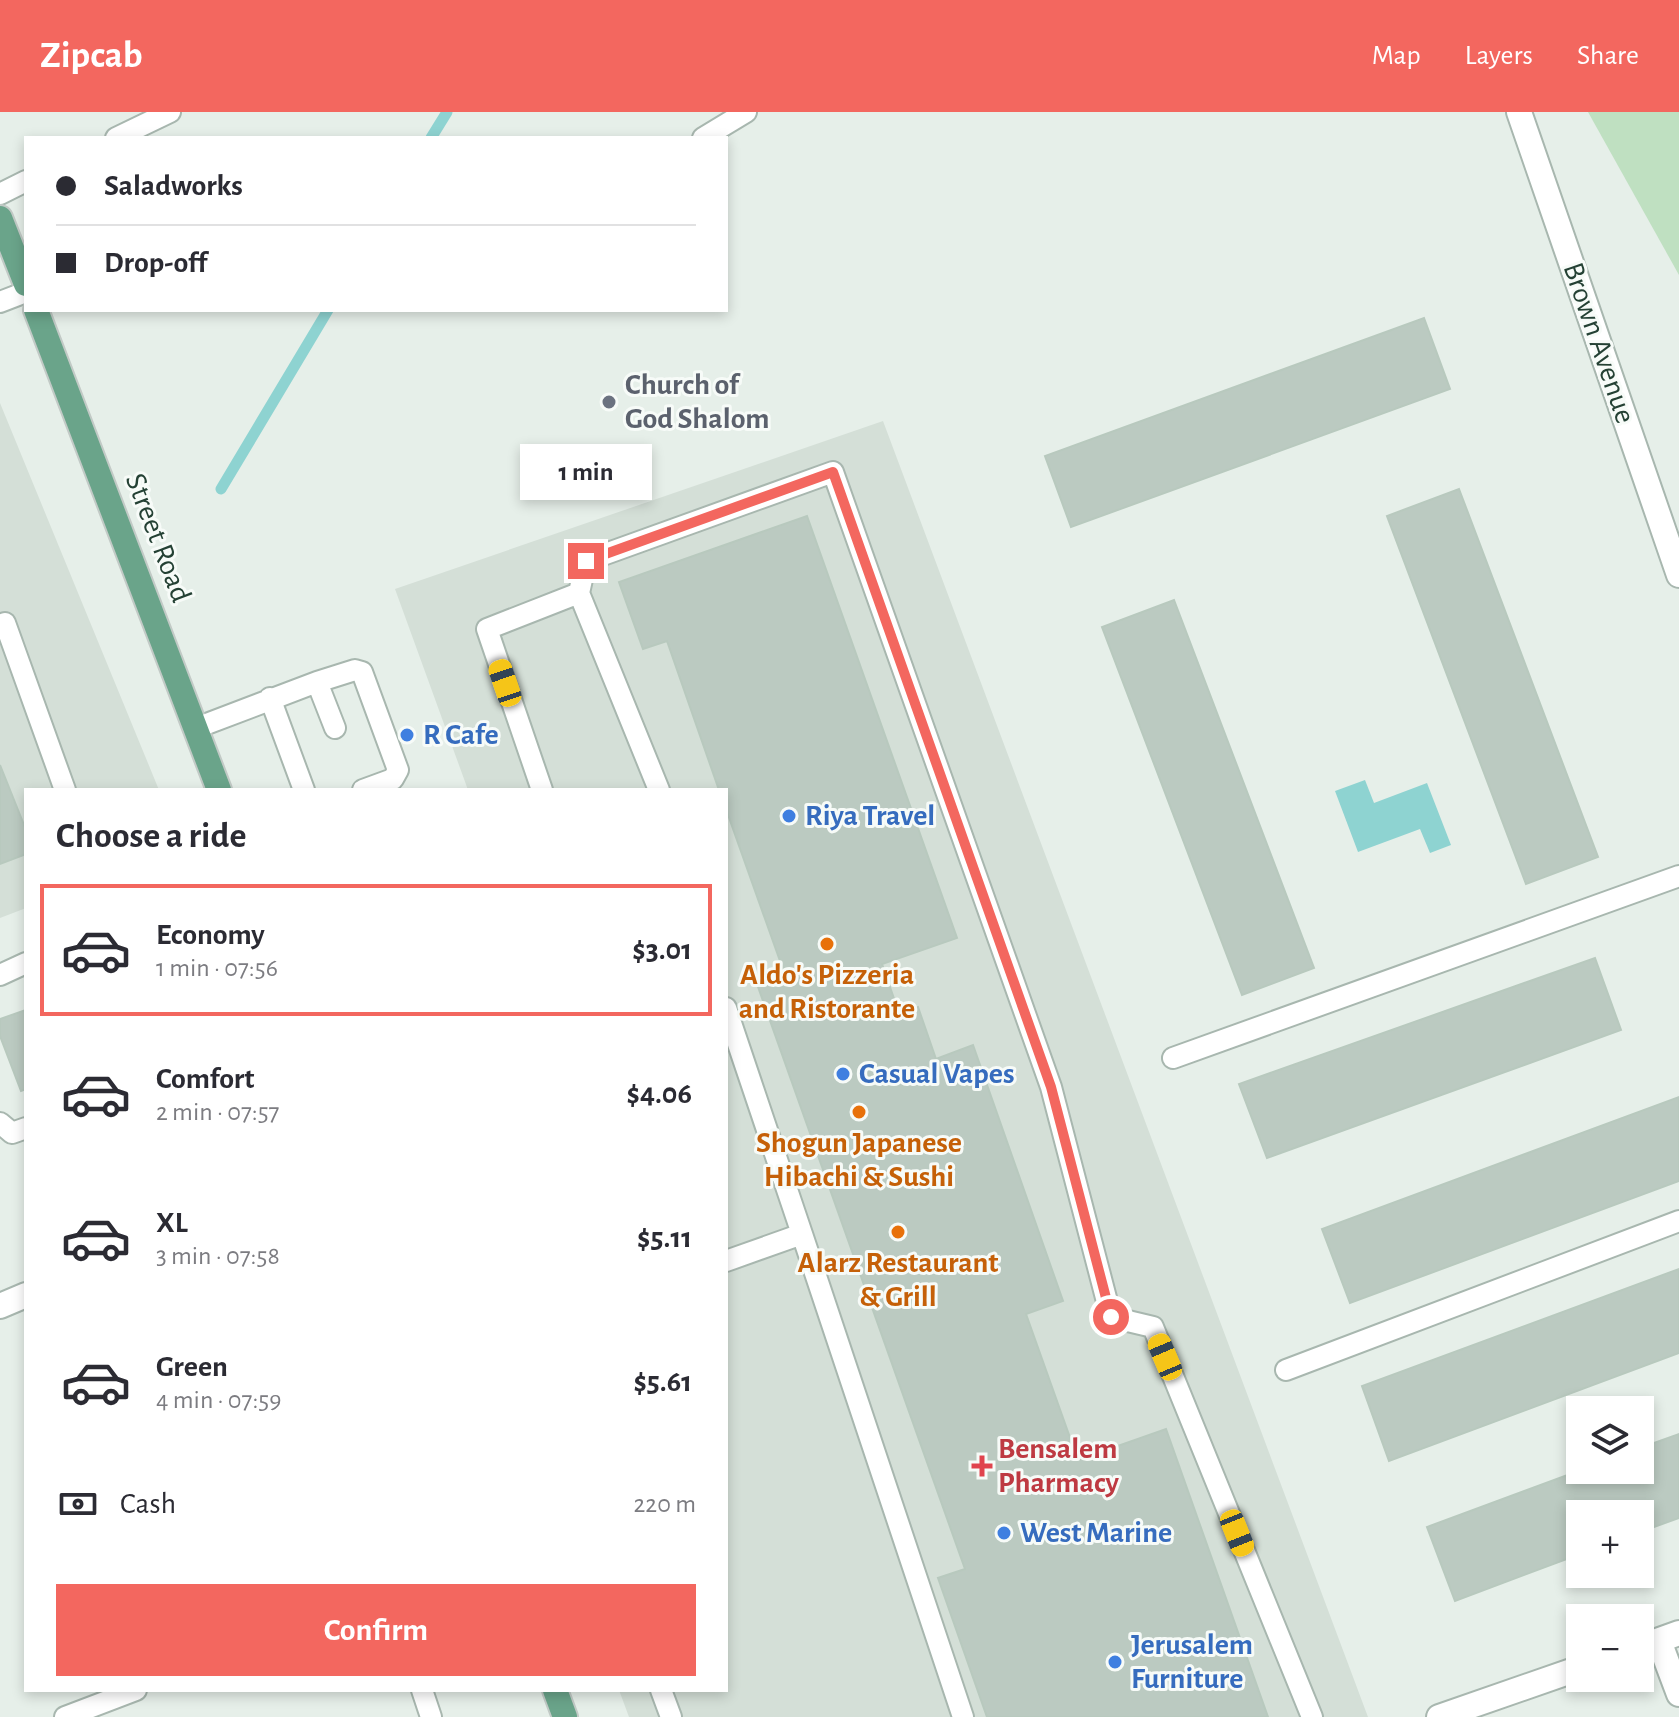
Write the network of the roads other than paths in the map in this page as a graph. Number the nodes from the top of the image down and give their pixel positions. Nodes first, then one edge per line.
1 (170, 112) edge
2 (746, 112) edge
3 (1519, 112) edge
4 (120, 136) edge
5 (706, 136) edge
6 (24, 182) edge
7 (0, 194) edge
8 (0, 218) edge
9 (24, 279) edge
10 (24, 293) edge
11 (0, 302) edge
12 (37, 312) edge
13 (1679, 575) edge
14 (579, 593) junction
15 (0, 625) edge
16 (317, 682) junction
17 (270, 698) junction
18 (196, 728) junction
19 (335, 728) dead end
20 (64, 788) edge
21 (218, 788) edge
22 (303, 788) edge
23 (368, 788) edge
24 (541, 788) edge
25 (658, 788) edge
26 (1679, 876) edge
27 (24, 964) edge
28 (0, 975) edge
29 (728, 1014) edge
30 (1173, 1058) dead end
31 (0, 1123) edge
32 (24, 1129) edge
33 (1679, 1221) edge
34 (802, 1234) junction
35 (728, 1260) edge
36 (24, 1296) edge
37 (0, 1306) edge
38 (1286, 1370) dead end
39 (1659, 1640) edge
40 (1566, 1673) edge
41 (131, 1692) edge
42 (423, 1692) edge
43 (556, 1692) edge
44 (662, 1692) edge
45 (1679, 1694) edge
46 (65, 1717) edge
47 (431, 1717) edge
48 (565, 1717) edge
49 (671, 1717) edge
50 (963, 1717) edge
51 (1312, 1717) edge
52 (1439, 1717) edge

1 - 4 lane
2 - 5 lane
3 - 13 street, Brown Avenue
6 - 7 lane
8 - 9 main road
10 - 11 lane
12 - 18 main road, Street Road
14 - 24 lane
14 - 25 lane
14 - 51 lane
15 - 20 lane
16 - 17 lane
16 - 19 lane
16 - 23 lane
17 - 18 lane
17 - 22 lane
18 - 21 main road, Street Road
26 - 30 lane
27 - 28 lane
29 - 34 lane
31 - 32 lane
33 - 38 lane
34 - 35 lane
34 - 50 lane
36 - 37 street
39 - 45 street
40 - 52 street
41 - 46 lane
42 - 47 lane
43 - 48 main road
44 - 49 lane

